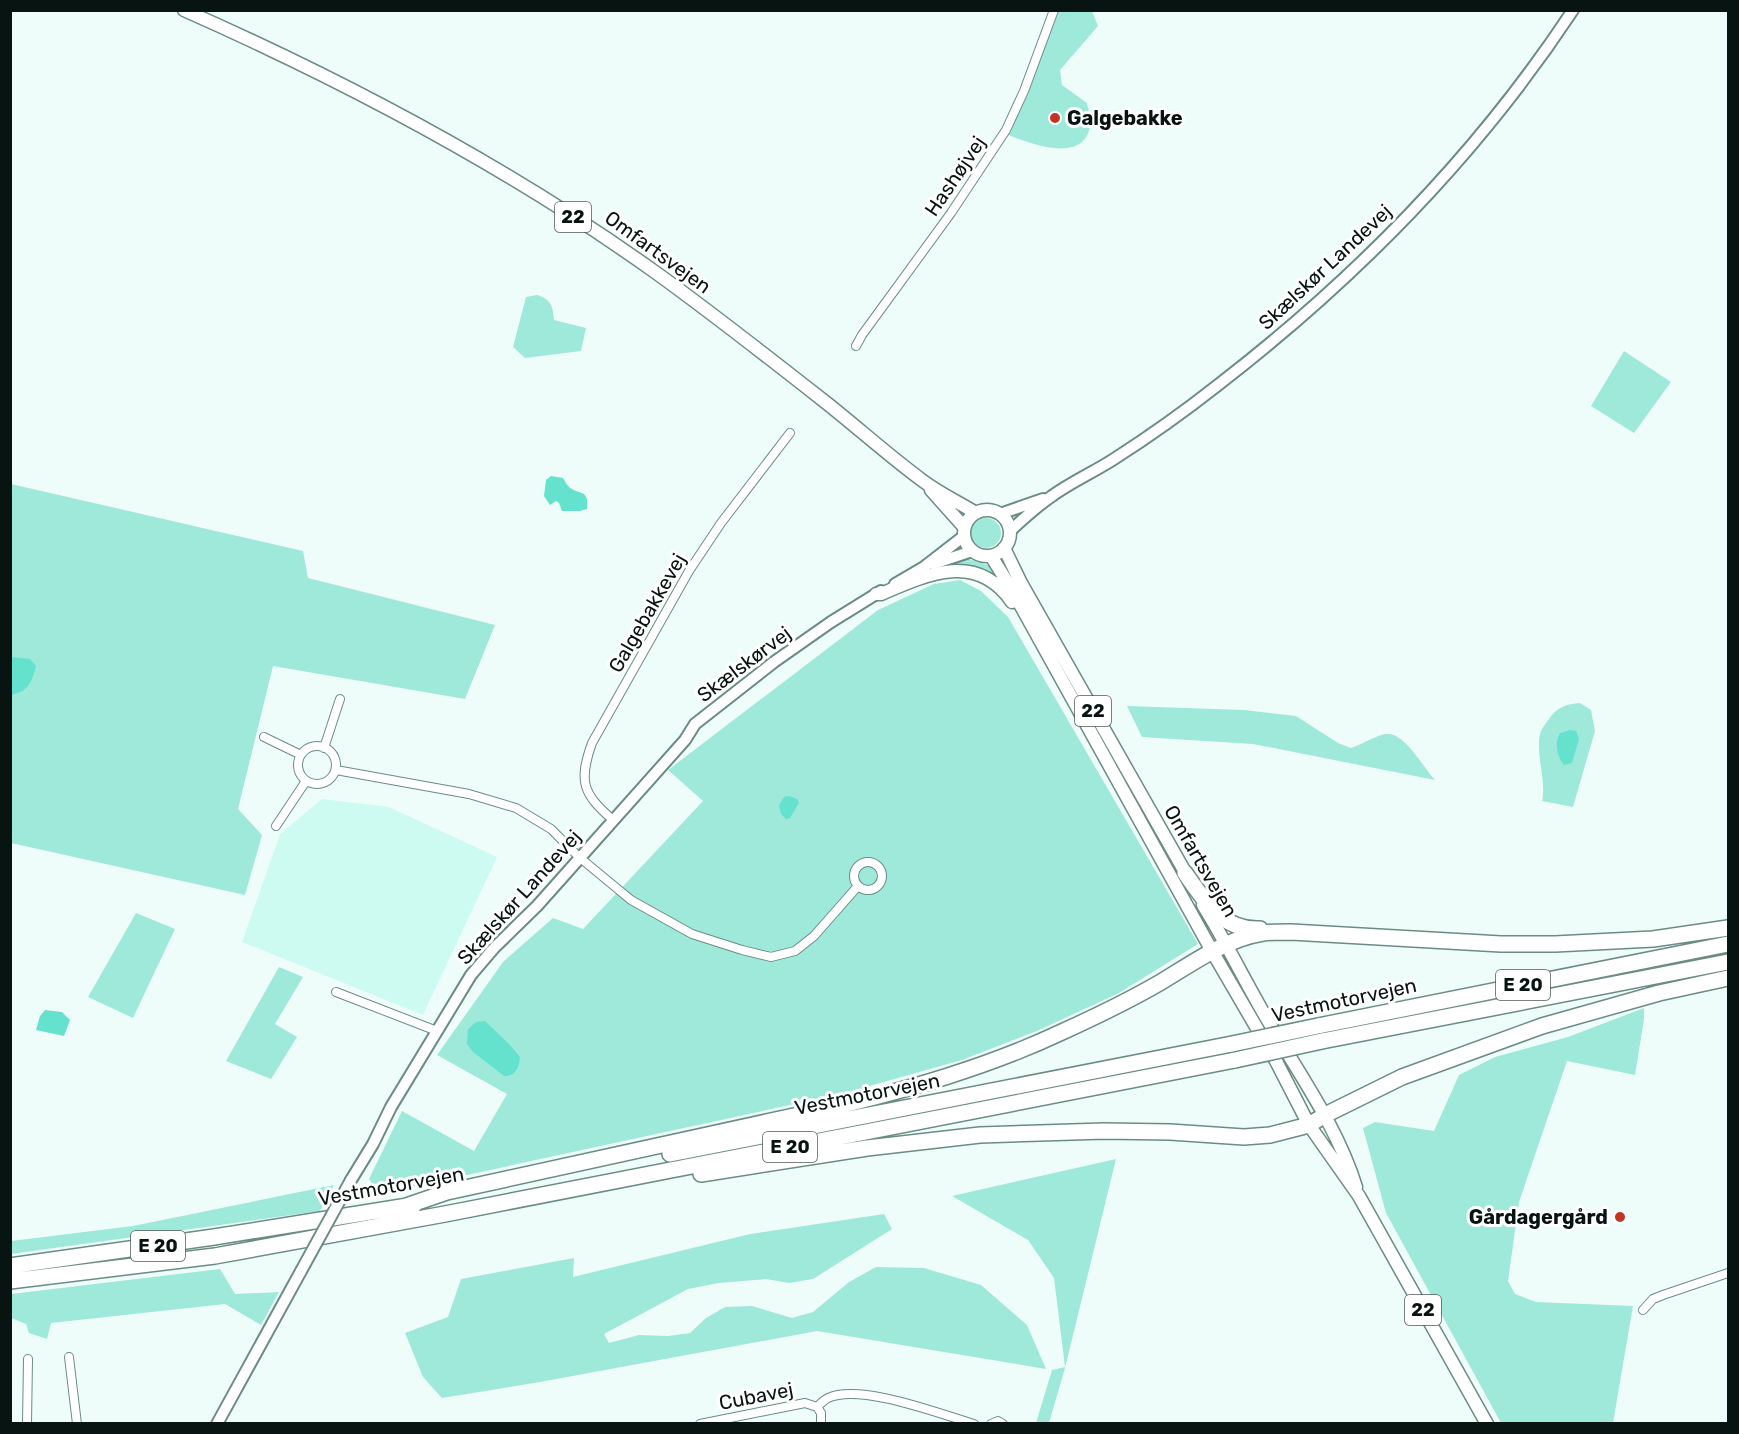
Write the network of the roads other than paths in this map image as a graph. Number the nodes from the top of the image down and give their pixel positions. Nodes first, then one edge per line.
1 (184, 10) edge
2 (1054, 10) edge
3 (1573, 10) edge
4 (856, 346) dead end
5 (790, 433) dead end
6 (925, 482) junction
7 (1052, 496) junction
8 (976, 513) junction
9 (1000, 514) junction
10 (1010, 531) junction
11 (964, 532) junction
12 (1005, 548) junction
13 (972, 551) junction
14 (991, 556) junction
15 (924, 567) junction
16 (876, 594) junction
17 (1044, 649) junction
18 (339, 699) dead end
19 (264, 737) dead end
20 (324, 748) junction
21 (301, 755) junction
22 (336, 770) junction
23 (306, 781) junction
24 (613, 820) junction
25 (276, 826) dead end
26 (579, 857) junction
27 (1185, 873) junction
28 (858, 886) dead end
29 (1728, 928) edge
30 (1343, 935) junction
31 (1728, 944) edge
32 (1227, 945) junction
33 (1212, 951) junction
34 (1728, 962) edge
35 (1728, 978) edge
36 (336, 992) dead end
37 (1271, 1026) junction
38 (437, 1031) junction
39 (1320, 1034) junction
40 (1276, 1061) junction
41 (1325, 1115) junction
42 (1309, 1125) junction
43 (543, 1195) junction
44 (1359, 1196) junction
45 (406, 1206) junction
46 (10, 1266) edge
47 (1728, 1273) edge
48 (10, 1281) edge
49 (1643, 1310) dead end
50 (69, 1357) dead end
51 (28, 1359) dead end
52 (817, 1407) junction
53 (27, 1424) edge
54 (77, 1424) edge
55 (217, 1424) edge
56 (700, 1424) edge
57 (821, 1424) edge
58 (974, 1424) edge
59 (991, 1424) edge
60 (1003, 1424) edge
61 (1487, 1424) edge

1 - 6 main road, Omfartsvejen / 22
2 - 4 street, Hashøjvej
3 - 7 street, Skælskør Landevej
5 - 24 street, Galgebakkevej
6 - 8 main road, Omfartsvejen / 22
6 - 11 main road, Omfartsvejen / 22
7 - 9 street, Skælskør Landevej
7 - 10 street, Skælskør Landevej
8 - 9 main road, 22
8 - 11 main road
9 - 10 main road
10 - 12 main road
11 - 13 main road, 22
11 - 15 street, Skælskørvej
12 - 14 main road
12 - 27 main road, Omfartsvejen / 22
13 - 14 main road
13 - 15 street, Skælskørvej
14 - 17 main road, Omfartsvejen / 22
15 - 16 street, Skælskørvej
16 - 17 main road
16 - 24 street, Skælskørvej
17 - 33 main road, Omfartsvejen / 22
18 - 20 street
19 - 21 street
20 - 21 street
20 - 22 street
21 - 23 street
22 - 23 street
22 - 26 street
23 - 25 street
24 - 26 street, Skælskør Landevej
26 - 28 street
26 - 38 street, Skælskør Landevej
27 - 30 highway
27 - 32 main road, Omfartsvejen / 22
29 - 30 highway
30 - 32 highway
31 - 39 highway, Vestmotorvejen / E 20
32 - 33 highway
32 - 37 main road, Omfartsvejen / 22
33 - 37 main road
33 - 40 main road, Omfartsvejen / 22
33 - 45 highway
34 - 39 highway, Vestmotorvejen / E 20
35 - 41 highway
36 - 38 street
37 - 41 main road, Omfartsvejen / 22
38 - 55 street, Skælskør Landevej, bridge
39 - 43 highway, Vestmotorvejen / E 20, bridge
39 - 45 highway, Vestmotorvejen / E 20, bridge
40 - 41 main road
40 - 42 main road, Omfartsvejen / 22
41 - 42 highway
41 - 44 main road, Omfartsvejen / 22
42 - 43 highway
42 - 44 main road, Omfartsvejen / 22
43 - 48 highway, Vestmotorvejen / E 20
44 - 61 main road, Omfartsvejen / 22
45 - 46 highway, Vestmotorvejen / E 20
47 - 49 street
50 - 54 street
51 - 53 street
52 - 56 street, Cubavej
52 - 57 street
52 - 58 street
59 - 60 street

